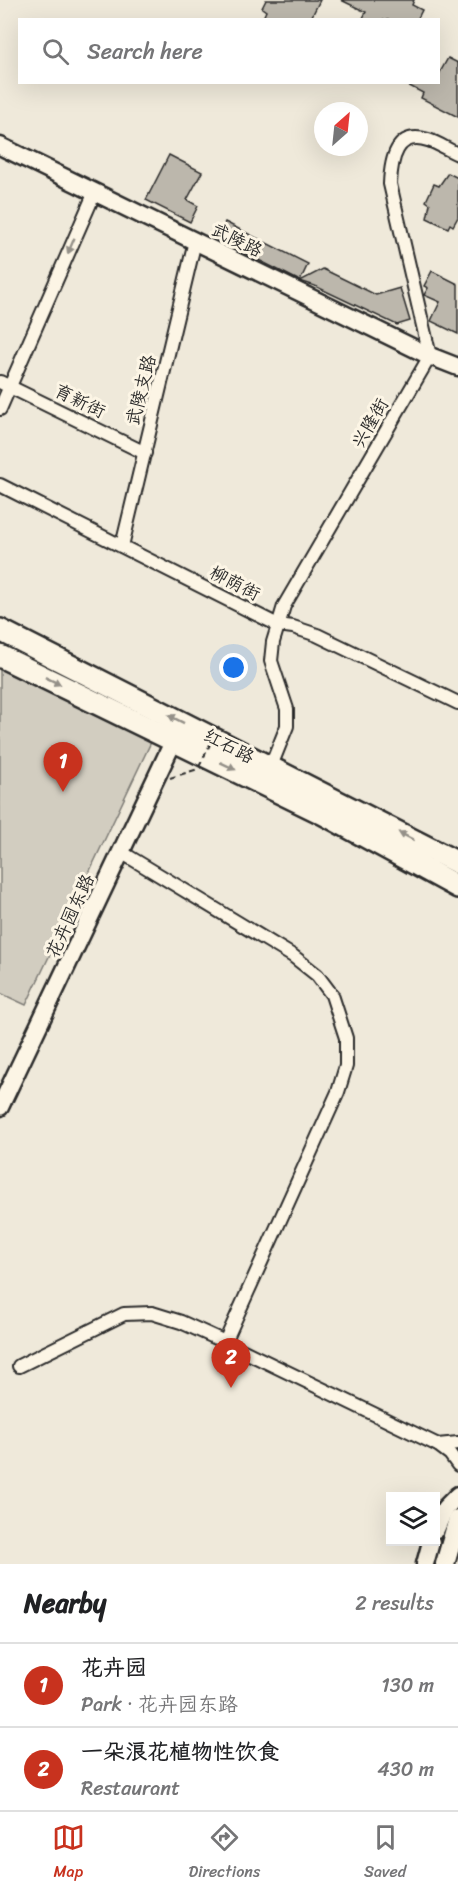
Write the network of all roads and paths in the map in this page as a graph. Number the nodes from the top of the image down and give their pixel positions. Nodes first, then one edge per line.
1 (0, 146) edge
2 (458, 154) edge
3 (94, 192) junction
4 (195, 241) junction
5 (430, 356) junction
6 (458, 367) edge
7 (5, 385) edge
8 (0, 410) edge
9 (145, 453) junction
10 (0, 485) edge
11 (122, 546) junction
12 (278, 625) junction
13 (0, 630) edge
14 (0, 656) edge
15 (458, 703) edge
16 (219, 726) dead end
17 (174, 740) junction
18 (271, 766) junction
19 (170, 778) dead end
20 (121, 852) junction
21 (458, 863) edge
22 (458, 887) edge
23 (0, 1107) edge
24 (225, 1342) junction
25 (19, 1366) dead end
26 (458, 1443) edge
27 (438, 1445) junction
28 (458, 1465) edge
29 (458, 1495) edge
30 (440, 1518) edge
31 (458, 1519) edge
32 (430, 1546) edge
33 (424, 1564) edge
34 (444, 1564) edge

1 - 3 street, 武陵路
2 - 5 street
3 - 4 street, 武陵路
3 -> 7 street
4 - 5 street, 武陵路
4 - 9 street, 武陵支路
5 - 6 street, 武陵路
5 - 12 street, 兴隆街
7 - 8 street
7 - 9 street, 育新街
9 - 11 street, 武陵支路
10 - 11 street, 柳荫街
11 - 12 street, 柳荫街
12 - 15 street, 柳荫街
12 - 18 street, 兴隆街
18 -> 13 highway, 红石路
14 -> 17 highway, 红石路
16 - 19 path, bridge
17 - 20 street, 花卉园东路
17 -> 22 highway, 红石路
21 -> 18 highway, 红石路
20 - 23 street, 花卉园东路
20 - 24 street
24 - 25 street
24 - 27 street
26 - 27 street
27 - 28 street
29 - 30 street
31 - 34 main road
32 - 33 street

